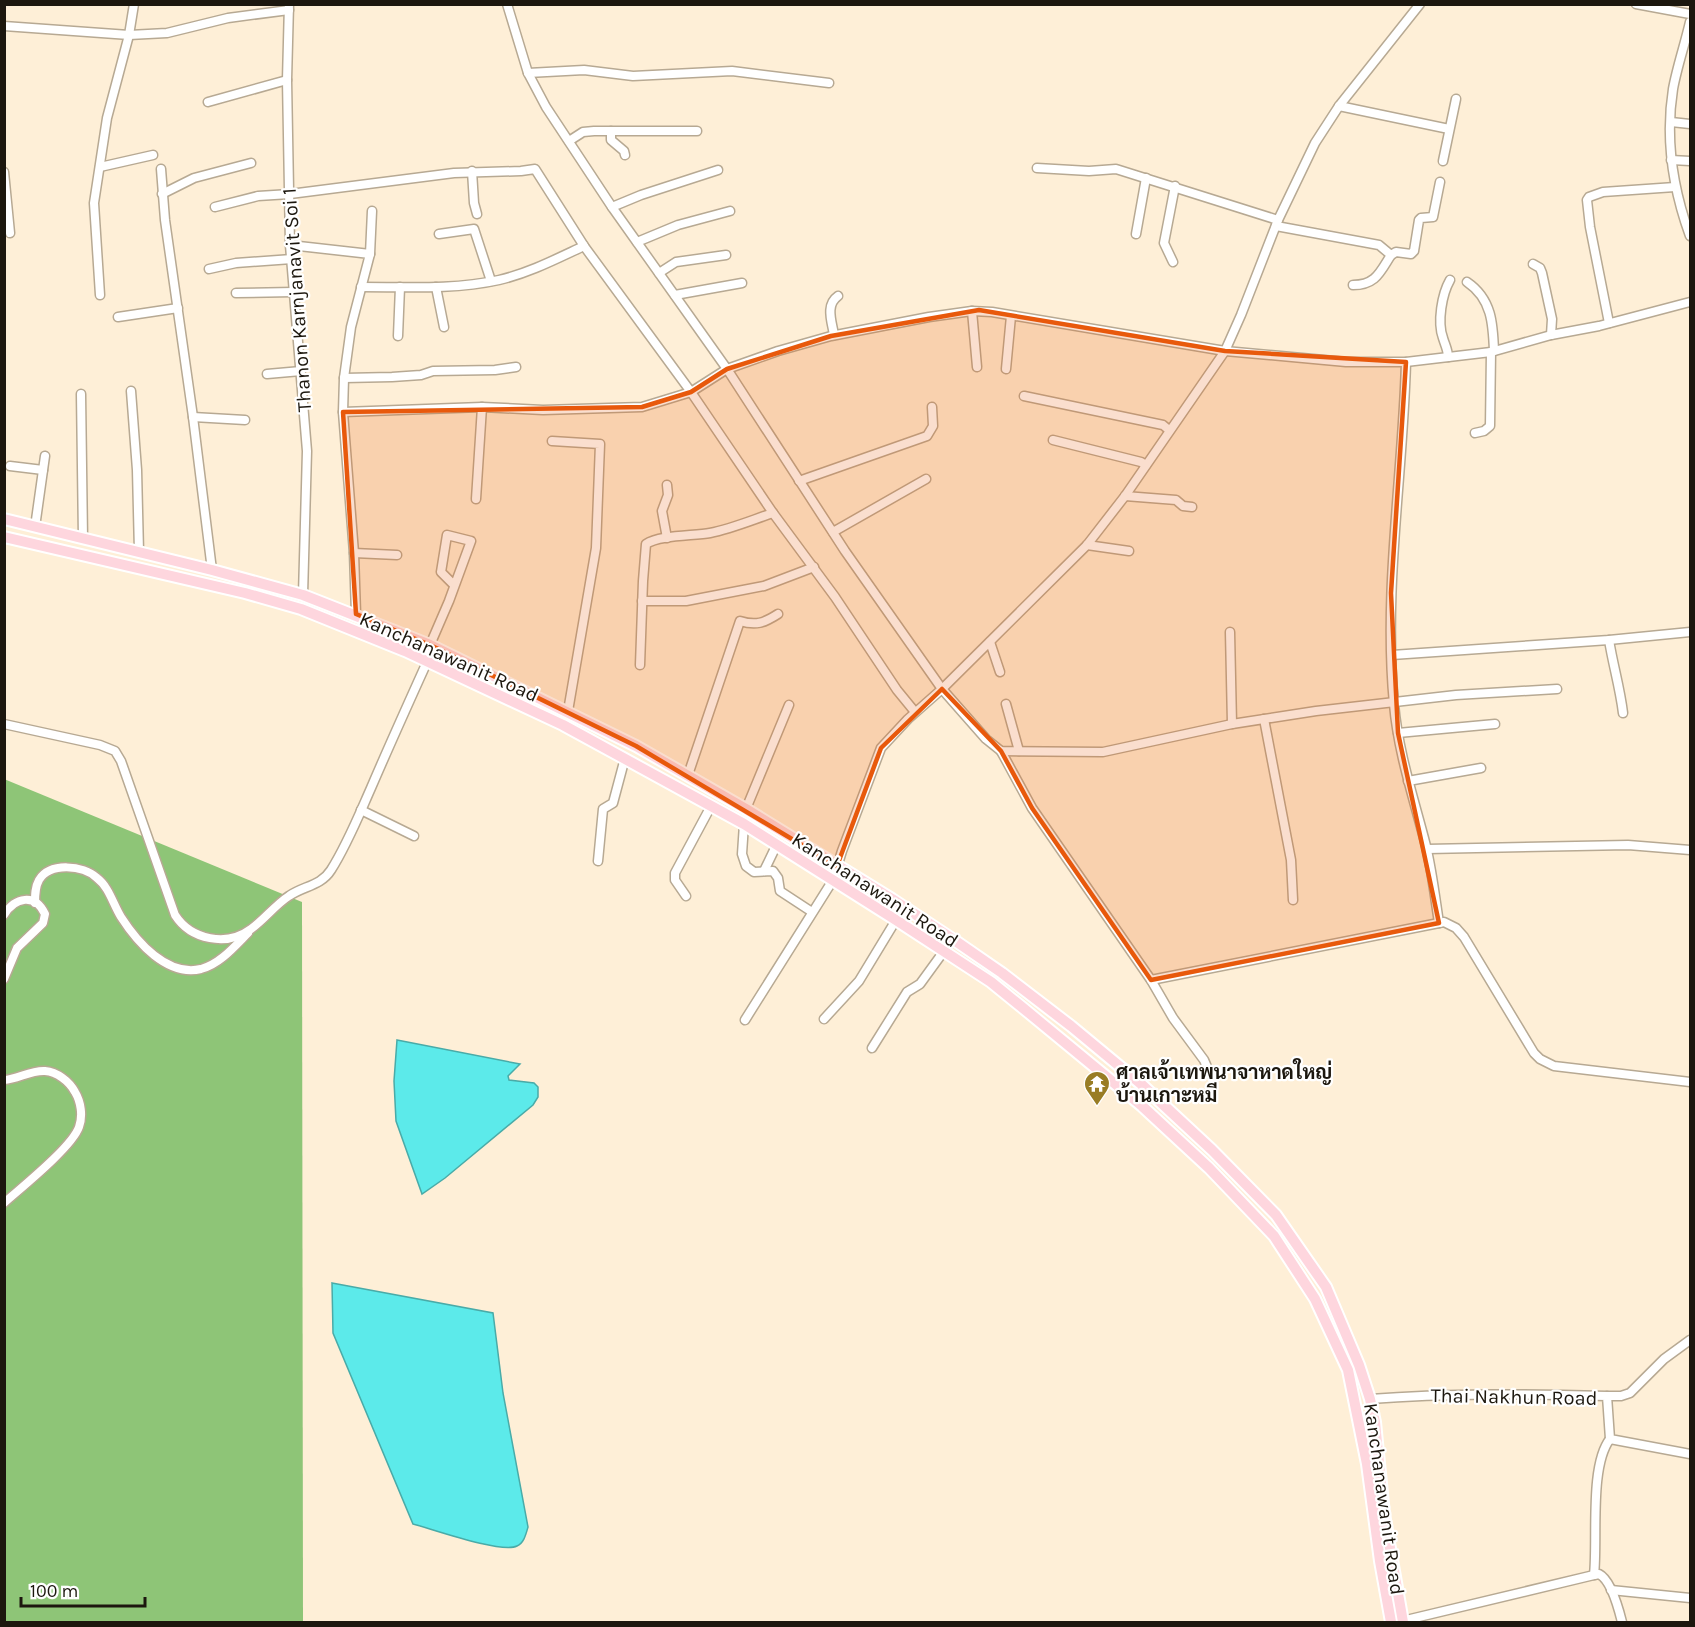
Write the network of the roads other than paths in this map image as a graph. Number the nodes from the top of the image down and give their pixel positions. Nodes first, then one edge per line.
1 (134, 4) edge
2 (507, 4) edge
3 (1420, 4) edge
4 (1636, 4) edge
5 (289, 7) edge
6 (1690, 14) edge
7 (1690, 22) edge
8 (4, 26) edge
9 (129, 35) junction
10 (528, 73) junction
11 (287, 80) junction
12 (829, 83) dead end
13 (1456, 99) dead end
14 (208, 102) dead end
15 (1339, 106) junction
16 (1671, 122) junction
17 (1690, 124) edge
18 (1449, 129) junction
19 (611, 131) junction
20 (697, 131) dead end
21 (569, 141) junction
22 (153, 155) dead end
23 (625, 155) dead end
24 (1671, 160) junction
25 (1443, 161) dead end
26 (1690, 161) edge
27 (250, 163) dead end
28 (100, 167) junction
29 (1036, 168) dead end
30 (161, 169) dead end
31 (718, 170) dead end
32 (4, 171) edge
33 (472, 171) junction
34 (1146, 178) junction
35 (1440, 182) dead end
36 (1175, 186) junction
37 (1675, 187) junction
38 (6, 190) edge
39 (162, 194) junction
40 (290, 194) junction
41 (215, 207) dead end
42 (612, 207) junction
43 (372, 211) dead end
44 (729, 211) dead end
45 (477, 214) dead end
46 (1688, 221) edge
47 (1277, 223) junction
48 (10, 233) dead end
49 (439, 234) dead end
50 (1136, 234) dead end
51 (1690, 236) edge
52 (637, 242) junction
53 (291, 245) junction
54 (584, 246) junction
55 (370, 254) junction
56 (726, 255) dead end
57 (1391, 255) junction
58 (292, 259) junction
59 (1173, 262) dead end
60 (1533, 264) dead end
61 (210, 269) dead end
62 (659, 273) junction
63 (1450, 280) dead end
64 (491, 281) junction
65 (1467, 282) dead end
66 (742, 284) dead end
67 (1353, 285) dead end
68 (361, 287) junction
69 (400, 287) junction
70 (436, 287) junction
71 (294, 292) junction
72 (236, 293) dead end
73 (100, 295) dead end
74 (675, 295) junction
75 (838, 296) dead end
76 (1690, 302) edge
77 (178, 308) junction
78 (972, 311) junction
79 (118, 316) dead end
80 (1011, 316) junction
81 (1609, 323) junction
82 (444, 327) dead end
83 (1551, 334) junction
84 (834, 335) junction
85 (398, 336) dead end
86 (1225, 351) junction
87 (1492, 352) junction
88 (1448, 357) junction
89 (1406, 362) junction
90 (516, 367) dead end
91 (977, 367) dead end
92 (727, 369) junction
93 (1006, 369) dead end
94 (301, 371) junction
95 (267, 374) dead end
96 (344, 378) junction
97 (131, 391) dead end
98 (691, 392) junction
99 (81, 394) dead end
100 (1024, 396) dead end
101 (482, 407) junction
102 (932, 407) dead end
103 (343, 412) junction
104 (193, 417) junction
105 (245, 420) dead end
106 (1169, 430) junction
107 (1475, 433) dead end
108 (1053, 440) dead end
109 (552, 441) dead end
110 (45, 456) dead end
111 (1146, 465) junction
112 (10, 466) dead end
113 (43, 470) junction
114 (926, 479) dead end
115 (798, 481) junction
116 (667, 484) dead end
117 (1125, 496) junction
118 (476, 499) dead end
119 (1192, 507) dead end
120 (773, 513) junction
121 (4, 519) edge
122 (35, 527) junction
123 (833, 532) junction
124 (4, 537) edge
125 (667, 538) junction
126 (83, 539) junction
127 (1087, 545) junction
128 (1129, 551) dead end
129 (139, 552) junction
130 (354, 553) junction
131 (398, 555) dead end
132 (814, 567) junction
133 (212, 570) junction
134 (454, 585) junction
135 (303, 595) junction
136 (642, 601) junction
137 (356, 614) junction
138 (778, 614) dead end
139 (1230, 632) dead end
140 (1690, 632) edge
141 (1609, 640) junction
142 (990, 642) junction
143 (430, 645) junction
144 (1392, 656) junction
145 (427, 662) junction
146 (640, 665) dead end
147 (1000, 672) dead end
148 (942, 688) junction
149 (1557, 689) dead end
150 (1394, 703) junction
151 (1006, 704) dead end
152 (789, 705) dead end
153 (568, 711) junction
154 (915, 712) junction
155 (1623, 712) dead end
156 (1264, 718) junction
157 (4, 724) edge
158 (1233, 724) junction
159 (1495, 724) dead end
160 (1398, 733) junction
161 (1001, 751) junction
162 (1019, 751) junction
163 (625, 758) junction
164 (1481, 768) dead end
165 (688, 775) junction
166 (1408, 781) junction
167 (711, 806) junction
168 (746, 808) junction
169 (361, 810) junction
170 (744, 824) junction
171 (414, 836) dead end
172 (777, 844) junction
173 (1427, 849) junction
174 (1690, 850) edge
175 (598, 861) dead end
176 (837, 866) junction
177 (764, 871) junction
178 (833, 880) junction
179 (686, 896) dead end
180 (1293, 900) dead end
181 (35, 903) junction
182 (812, 912) junction
183 (4, 915) edge
184 (896, 920) junction
185 (1439, 922) junction
186 (250, 930) junction
187 (944, 951) junction
188 (4, 979) edge
189 (1151, 980) junction
190 (824, 1019) dead end
191 (745, 1020) dead end
192 (872, 1048) dead end
193 (1210, 1074) dead end
194 (4, 1080) edge
195 (1690, 1082) edge
196 (4, 1203) edge
197 (1690, 1340) edge
198 (1607, 1396) junction
199 (1370, 1399) junction
200 (1610, 1439) junction
201 (1690, 1454) edge
202 (1594, 1575) junction
203 (1611, 1590) junction
204 (1690, 1598) edge
205 (1399, 1622) edge
206 (1622, 1623) edge

1 - 9 street
2 - 10 street
3 - 15 street
4 - 6 street
5 - 9 street
5 - 11 street, Thanon Karnjanavit Soi 1
7 - 16 street
8 - 9 street
9 - 28 street
10 - 12 street
10 - 21 street
11 - 14 street
11 - 40 street, Thanon Karnjanavit Soi 1
13 - 18 street
15 - 18 street
15 - 47 street
16 - 17 street
16 - 24 street
18 - 25 street
19 - 20 street
19 - 21 street
19 - 23 street
21 - 42 street
22 - 28 street
24 - 26 street
24 - 37 street
27 - 39 street
28 - 73 street
29 - 34 street
30 - 39 street
31 - 42 street
32 - 38 street
33 - 40 street
33 - 45 street
33 - 54 street
34 - 36 street
34 - 50 street
35 - 57 street
36 - 47 street
36 - 59 street
37 - 46 street
37 - 81 street
38 - 48 street
39 - 77 street
40 - 41 street
40 - 53 street, Thanon Karnjanavit Soi 1
42 - 52 street
43 - 55 street
44 - 52 street
46 - 51 street
47 - 57 street
47 - 86 street
49 - 64 street
52 - 62 street
53 - 55 street
53 - 58 street, Thanon Karnjanavit Soi 1
54 - 64 street
54 - 98 street
55 - 68 street
56 - 62 street
57 - 67 street
58 - 61 street
58 - 71 street, Thanon Karnjanavit Soi 1
60 - 83 street
62 - 74 street
63 - 88 street
64 - 70 street
65 - 87 street
66 - 74 street
68 - 69 street
68 - 96 street
69 - 70 street
69 - 85 street
70 - 82 street
71 - 72 street
71 - 94 street, Thanon Karnjanavit Soi 1
74 - 92 street
75 - 84 street
76 - 81 street
77 - 79 street
77 - 104 street
78 - 80 street
78 - 84 street
78 - 91 street
80 - 86 street
80 - 93 street
81 - 83 street
83 - 87 street
84 - 92 street
86 - 89 street
86 - 106 street
87 - 88 street
87 - 107 street
88 - 89 street
89 - 144 street
90 - 96 street
92 - 98 street
92 - 115 street
94 - 95 street
94 - 135 street, Thanon Karnjanavit Soi 1
96 - 103 street
97 - 129 street
98 - 101 street
98 - 120 street
99 - 126 street
100 - 106 street
101 - 103 street
101 - 118 street
102 - 115 street
103 - 130 street
104 - 105 street
104 - 133 street
106 - 111 street
108 - 111 street
109 - 153 street
110 - 113 street
111 - 117 street
112 - 113 street
113 - 122 street
114 - 123 street
115 - 123 street
116 - 125 street
117 - 119 street
117 - 127 street
120 - 125 street
120 - 132 street
121 - 122 main road, Kanchanawanit Road
122 - 126 main road, Kanchanawanit Road
123 - 148 street
124 - 145 main road, Kanchanawanit Road
125 - 136 street
126 - 129 main road, Kanchanawanit Road
127 - 128 street
127 - 142 street
129 - 133 main road, Kanchanawanit Road
130 - 131 street
130 - 137 street
132 - 136 street
132 - 154 street
133 - 135 main road, Kanchanawanit Road
134 - 134 street
134 - 143 street
135 - 137 main road, Kanchanawanit Road
136 - 146 street
137 - 143 main road, Kanchanawanit Road
138 - 165 street
139 - 158 street
140 - 141 street
141 - 144 street
141 - 155 street
142 - 147 street
142 - 148 street
143 - 145 street
143 - 153 main road, Kanchanawanit Road
144 - 150 street
145 - 163 main road, Kanchanawanit Road
145 - 169 street
148 - 154 street
148 - 161 street
149 - 150 street
150 - 156 street
150 - 160 street
151 - 162 street
152 - 168 street
153 - 165 main road, Kanchanawanit Road
154 - 176 street
156 - 158 street
156 - 180 street
157 - 186 street
158 - 162 street
159 - 160 street
160 - 166 street
161 - 162 street
161 - 189 street
163 - 167 main road, Kanchanawanit Road
163 - 175 street
164 - 166 street
165 - 168 main road, Kanchanawanit Road
166 - 173 street
167 - 170 main road, Kanchanawanit Road
167 - 179 street
168 - 176 main road, Kanchanawanit Road
169 - 171 street
169 - 186 street
170 - 172 main road, Kanchanawanit Road
170 - 177 street
172 - 177 street
172 - 178 main road, Kanchanawanit Road
173 - 174 street
173 - 185 street
176 - 178 street
176 - 199 main road, Kanchanawanit Road
177 - 182 street
178 - 182 street
178 - 184 main road, Kanchanawanit Road
181 - 183 street
181 - 186 street
181 - 188 street
182 - 191 street
184 - 187 main road, Kanchanawanit Road
184 - 190 street
185 - 189 street
185 - 195 street
187 - 192 street
187 - 205 main road, Kanchanawanit Road
189 - 193 street
194 - 196 street
197 - 198 street
198 - 199 street, Thai Nakhun Road
198 - 200 street, Thai Nakhun Road
199 - 205 main road, Kanchanawanit Road
200 - 201 street
200 - 202 street
202 - 203 street
202 - 205 street
203 - 204 street
203 - 206 street

